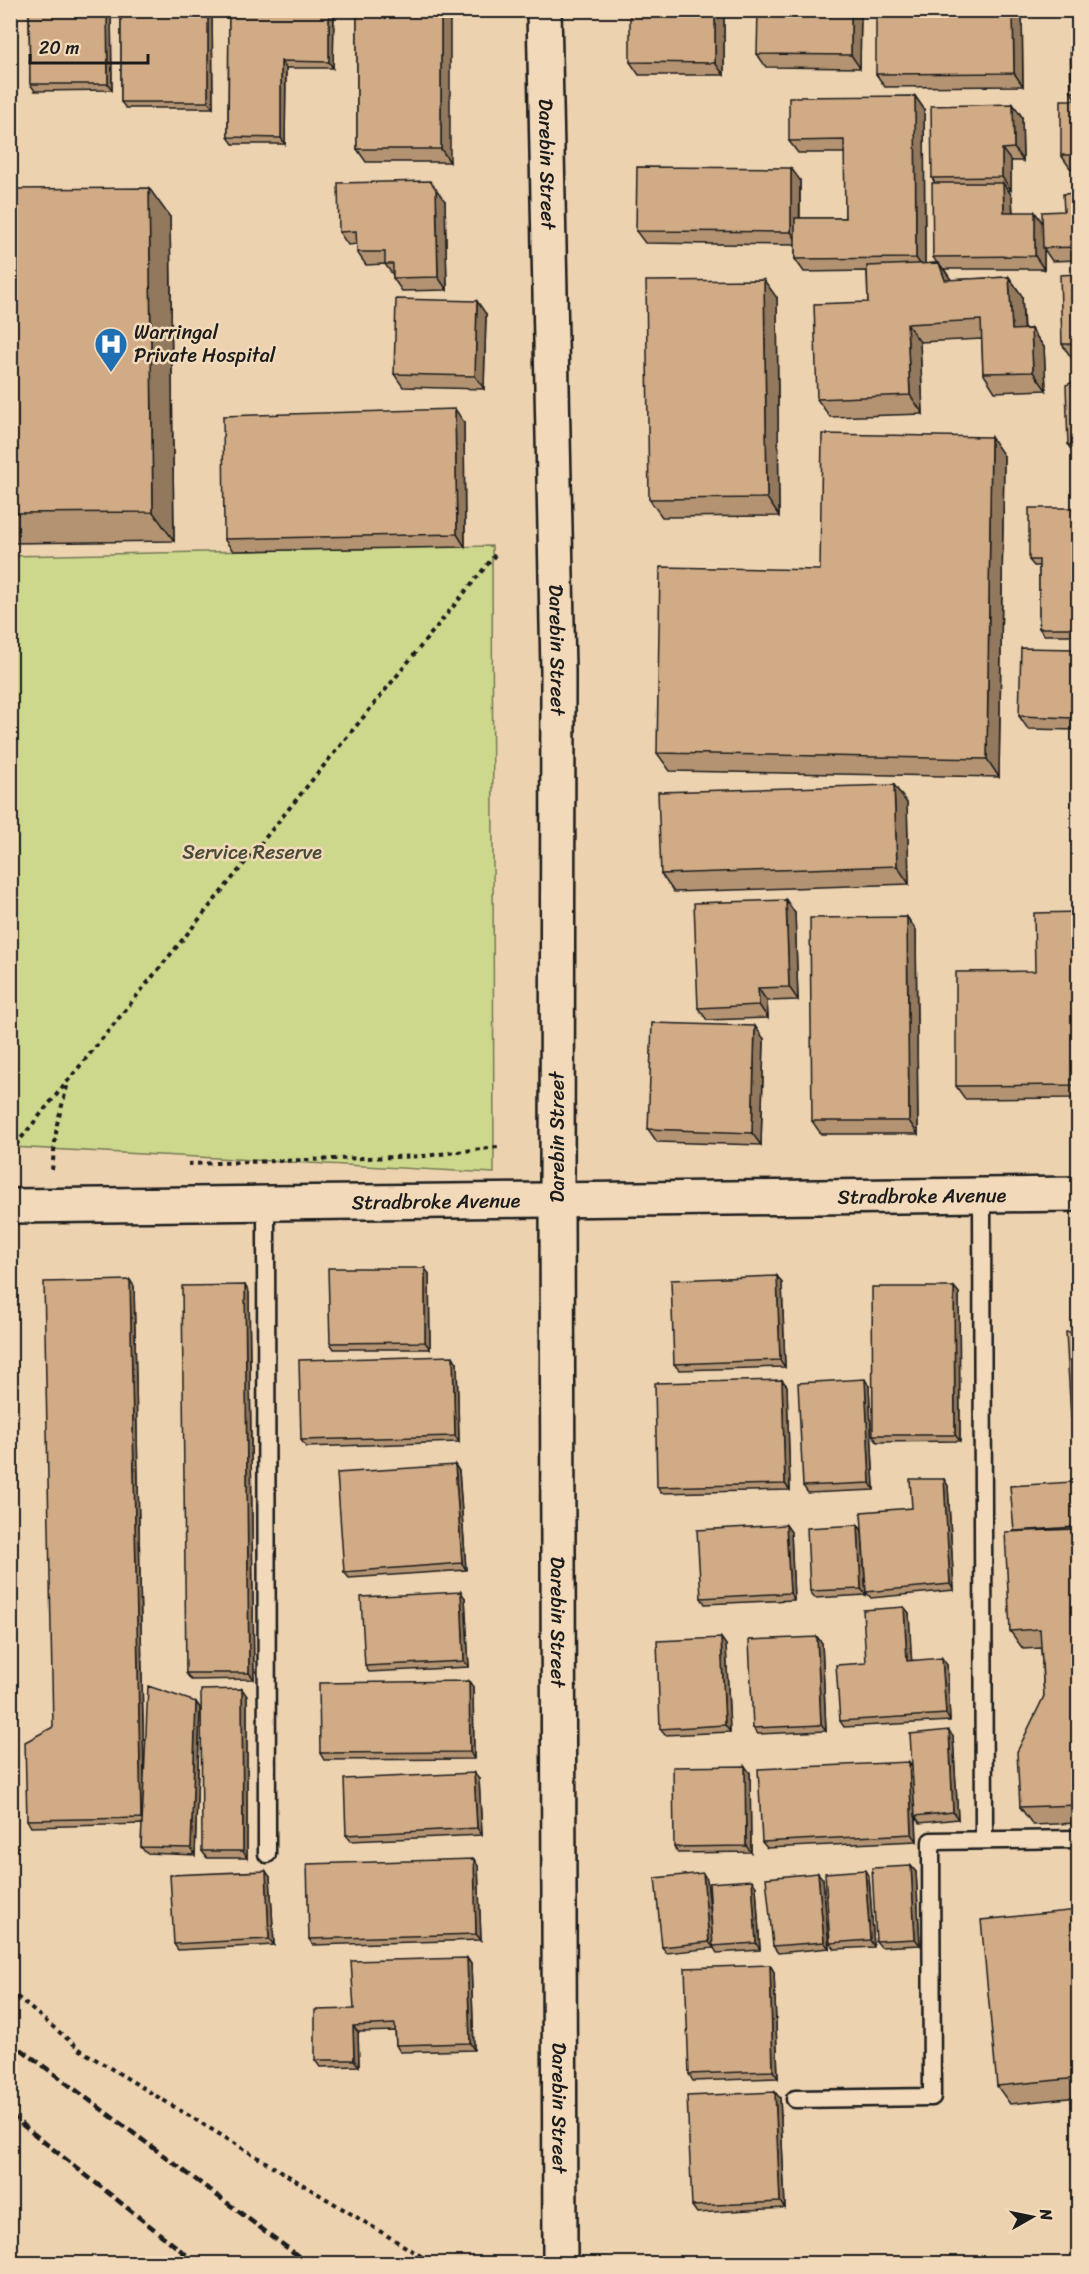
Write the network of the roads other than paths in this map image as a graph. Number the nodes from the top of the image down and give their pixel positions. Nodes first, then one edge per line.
1 (544, 10) edge
2 (1078, 1194) edge
3 (982, 1195) junction
4 (557, 1199) junction
5 (266, 1203) junction
6 (10, 1206) edge
7 (1078, 1839) edge
8 (984, 1840) junction
9 (267, 1854) dead end
10 (795, 2100) dead end
11 (560, 2264) edge

1 - 4 street, Darebin Street
2 - 3 street, Stradbroke Avenue
3 - 4 street, Stradbroke Avenue
3 - 8 lane
4 - 5 street, Stradbroke Avenue
4 - 11 street, Darebin Street
5 - 6 street, Stradbroke Avenue
5 - 9 lane
7 - 8 lane
8 - 10 lane

